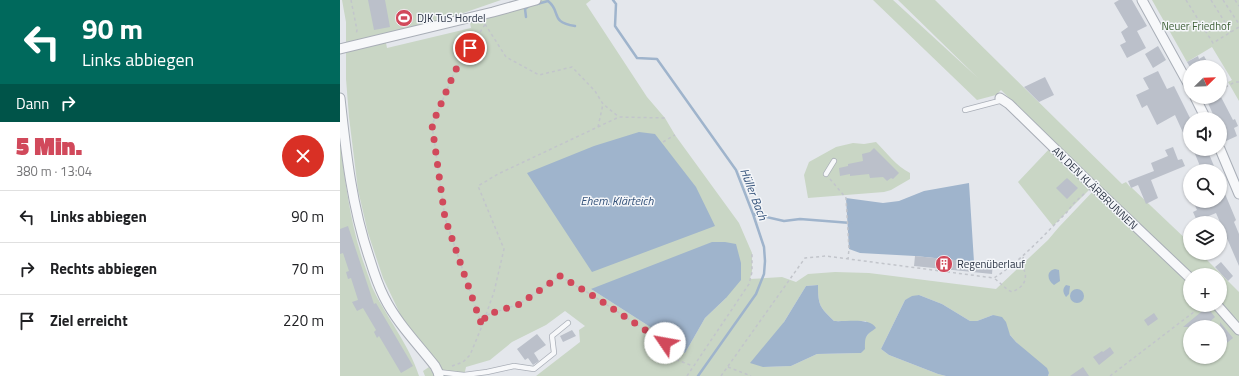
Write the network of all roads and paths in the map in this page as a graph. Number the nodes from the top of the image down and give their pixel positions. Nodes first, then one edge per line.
1 (351, 0) edge
2 (536, 0) edge
3 (1142, 0) edge
4 (1186, 0) edge
5 (1211, 0) edge
6 (1223, 0) edge
7 (1235, 0) edge
8 (1239, 6) edge
9 (493, 12) junction
10 (485, 24) junction
11 (1239, 24) edge
12 (1239, 28) edge
13 (1231, 32) junction
14 (355, 45) junction
15 (340, 49) edge
16 (1183, 74) edge
17 (1239, 82) edge
18 (1227, 86) edge
19 (340, 98) edge
20 (1001, 99) joint
21 (603, 104) junction
22 (965, 110) dead end
23 (619, 117) junction
24 (665, 118) dead end
25 (598, 127) junction
26 (675, 135) dead end
27 (663, 142) dead end
28 (1223, 156) edge
29 (834, 161) dead end
30 (826, 174) joint
31 (1092, 186) junction
32 (1239, 194) edge
33 (752, 253) dead end
34 (1024, 255) junction
35 (848, 259) junction
36 (1183, 271) edge
37 (994, 278) junction
38 (1194, 312) edge
39 (1223, 312) edge
40 (486, 315) junction
41 (568, 323) dead end
42 (482, 326) junction
43 (1239, 330) edge
44 (693, 366) junction
45 (728, 366) junction
46 (451, 367) dead end
47 (439, 374) edge
48 (687, 376) edge
49 (721, 376) edge
50 (750, 376) edge
51 (1110, 376) edge

1 - 14 path
2 - 9 street
3 - 16 street
4 - 13 path
5 - 13 path
6 - 11 path
7 - 8 path
9 - 10 path
9 - 14 street
10 - 21 path
10 - 42 path
12 - 13 path
14 - 15 street
17 - 18 path
19 - 47 street
20 - 22 lane
20 - 31 street, AN DEN KLÄRBRUNNEN
21 - 23 path
21 - 25 path
23 - 24 path
23 - 25 path
25 - 40 path
26 - 27 path
28 - 32 street
29 - 30 lane
30 - 35 path
31 - 34 path
31 - 36 street, AN DEN KLÄRBRUNNEN
33 - 44 path
34 - 37 path
34 - 37 path
35 - 37 path
35 - 45 path
38 - 51 path
39 - 43 street
40 - 42 path
40 - 44 path
41 - 47 lane
42 - 46 path
44 - 48 path
45 - 49 path
45 - 50 path

